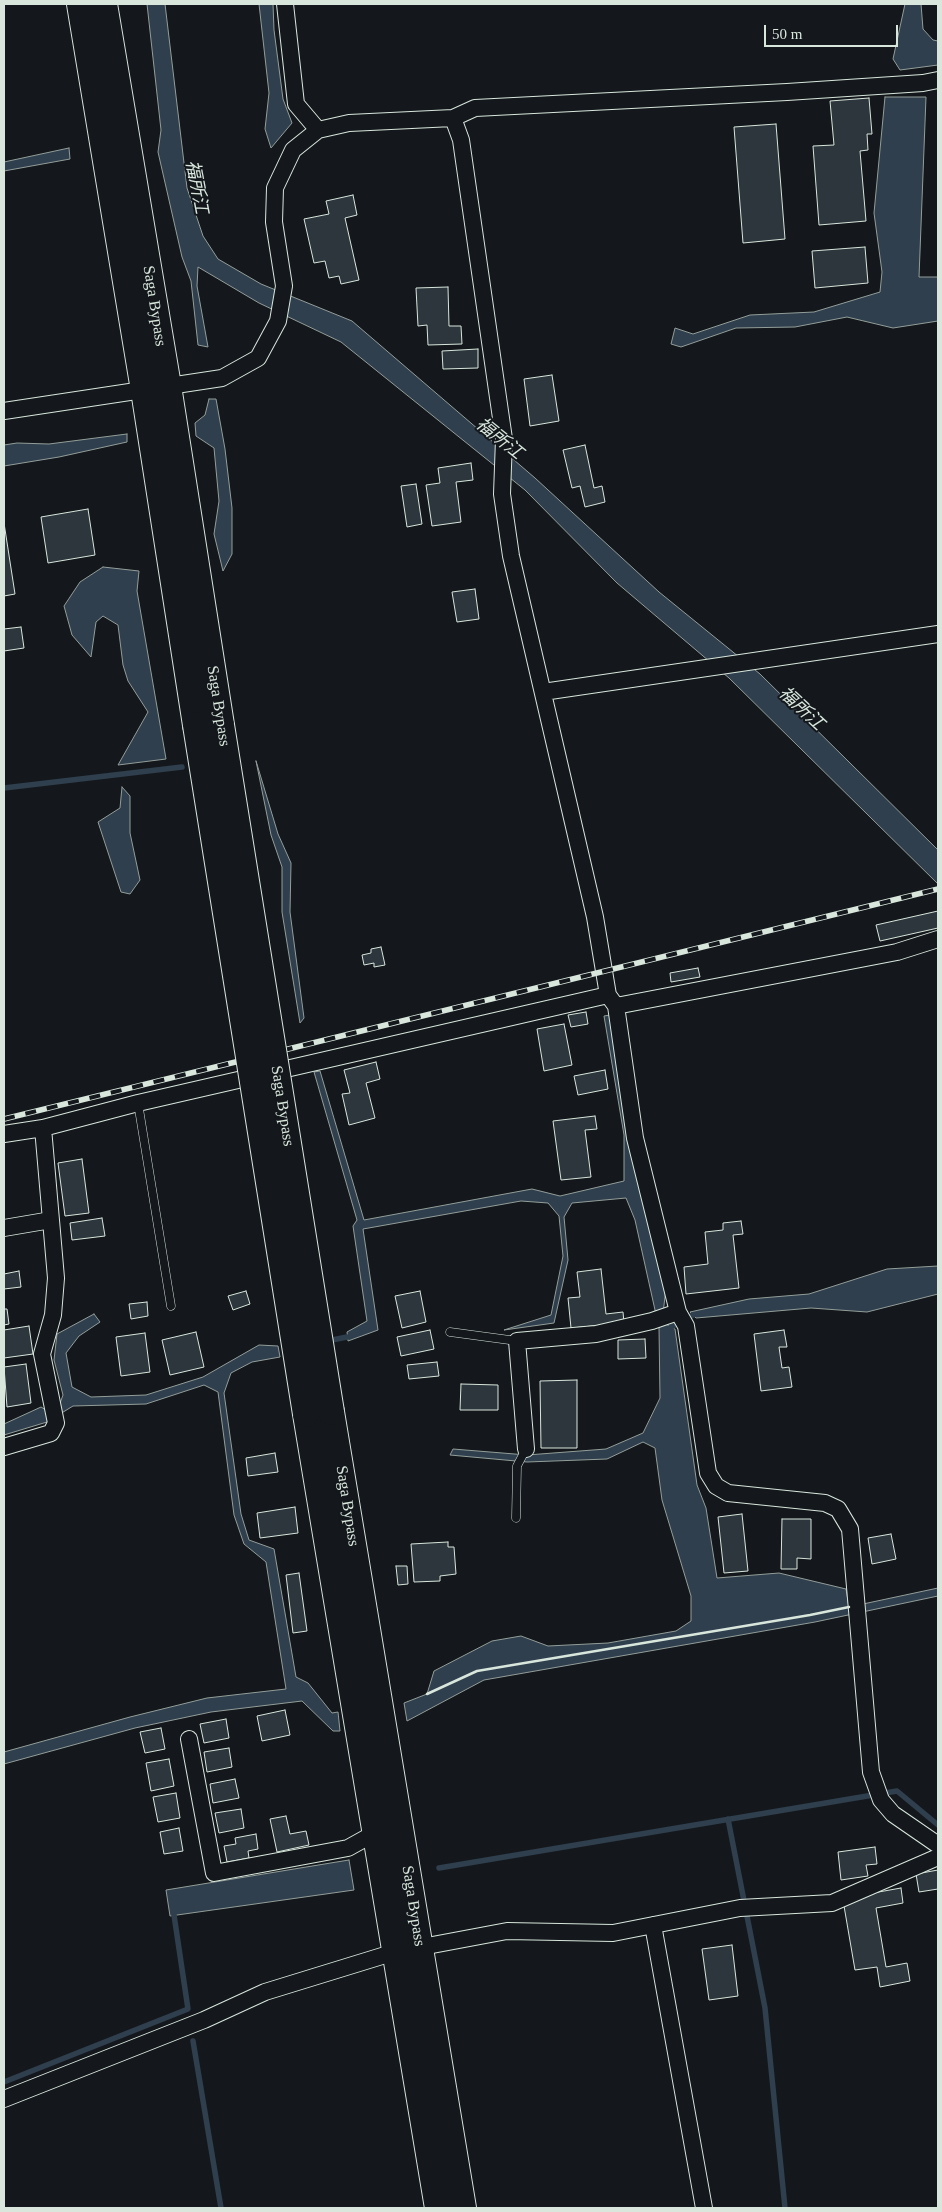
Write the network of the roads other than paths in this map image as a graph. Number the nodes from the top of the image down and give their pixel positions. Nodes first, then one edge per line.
1 (80, 4) edge
2 (104, 4) edge
3 (285, 4) edge
4 (938, 80) edge
5 (453, 118) junction
6 (318, 130) junction
7 (156, 388) junction
8 (4, 411) edge
9 (938, 634) edge
10 (543, 692) junction
11 (938, 939) edge
12 (612, 1001) junction
13 (138, 1103) junction
14 (43, 1128) junction
15 (4, 1134) edge
16 (51, 1220) junction
17 (4, 1228) edge
18 (171, 1306) dead end
19 (679, 1318) junction
20 (450, 1332) dead end
21 (517, 1341) junction
22 (319, 1413) junction
23 (4, 1448) edge
24 (526, 1450) joint
25 (516, 1518) dead end
26 (189, 1739) dead end
27 (376, 1836) junction
28 (938, 1845) edge
29 (938, 1857) edge
30 (652, 1925) junction
31 (408, 1950) junction
32 (4, 2099) edge
33 (438, 2208) edge
34 (463, 2208) edge
35 (704, 2208) edge

1 - 7 highway, Saga Bypass
2 - 7 highway, Saga Bypass
3 - 6 street
4 - 5 street
5 - 6 street
5 - 10 street
6 - 7 street
7 - 8 street
7 - 22 highway, Saga Bypass, bridge
9 - 10 street
10 - 12 street
11 - 12 street
12 - 13 street
12 - 19 street
13 - 14 street
13 - 18 lane
14 - 15 street
14 - 16 street
16 - 17 street
16 - 23 street
19 - 21 street
19 - 28 street
20 - 21 lane
21 - 24 street
22 - 27 highway, Saga Bypass
22 - 31 highway, Saga Bypass
24 - 25 lane
26 - 27 street
27 - 31 highway, Saga Bypass
29 - 30 street
30 - 31 street
30 - 35 street
31 - 32 street
31 - 33 highway, Saga Bypass
31 - 34 highway, Saga Bypass

